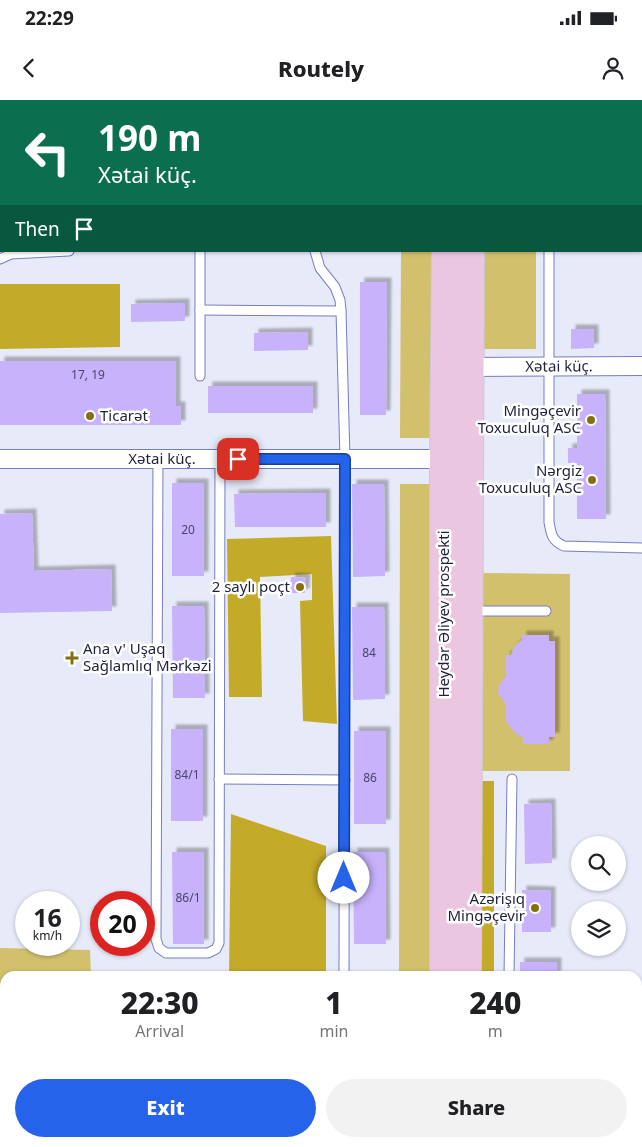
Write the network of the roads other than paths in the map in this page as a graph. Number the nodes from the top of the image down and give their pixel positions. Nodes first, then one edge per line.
1 (50, 252) edge
2 (200, 252) edge
3 (315, 252) edge
4 (446, 252) edge
5 (470, 252) edge
6 (549, 252) edge
7 (0, 259) edge
8 (200, 310) junction
9 (341, 311) junction
10 (549, 366) junction
11 (642, 366) edge
12 (457, 367) junction
13 (200, 376) dead end
14 (0, 459) edge
15 (158, 459) junction
16 (220, 459) junction
17 (345, 459) junction
18 (444, 459) junction
19 (642, 548) edge
20 (468, 611) junction
21 (546, 611) dead end
22 (512, 779) dead end
23 (219, 780) junction
24 (345, 780) junction
25 (344, 971) edge
26 (444, 971) edge
27 (467, 971) edge
28 (508, 971) edge

1 - 7 lane
2 - 8 lane
3 - 9 lane
4 - 12 main road, Heydər Əliyev prospekti
5 - 12 main road, Heydər Əliyev prospekti
6 - 10 lane
8 - 9 lane
8 - 13 lane
9 - 17 lane
10 - 11 street, Xətai küç.
10 - 12 street, Xətai küç.
10 - 19 lane
12 - 18 main road, Heydər Əliyev prospekti
12 - 20 main road, Heydər Əliyev prospekti
14 - 15 street, Xətai küç.
15 - 16 street, Xətai küç.
15 - 23 lane
16 - 17 street, Xətai küç.
16 - 23 lane
17 - 18 street, Xətai küç.
17 - 24 lane
18 - 26 main road, Heydər Əliyev prospekti
20 - 21 lane
20 - 27 main road, Heydər Əliyev prospekti
22 - 28 lane
23 - 24 lane
24 - 25 lane

